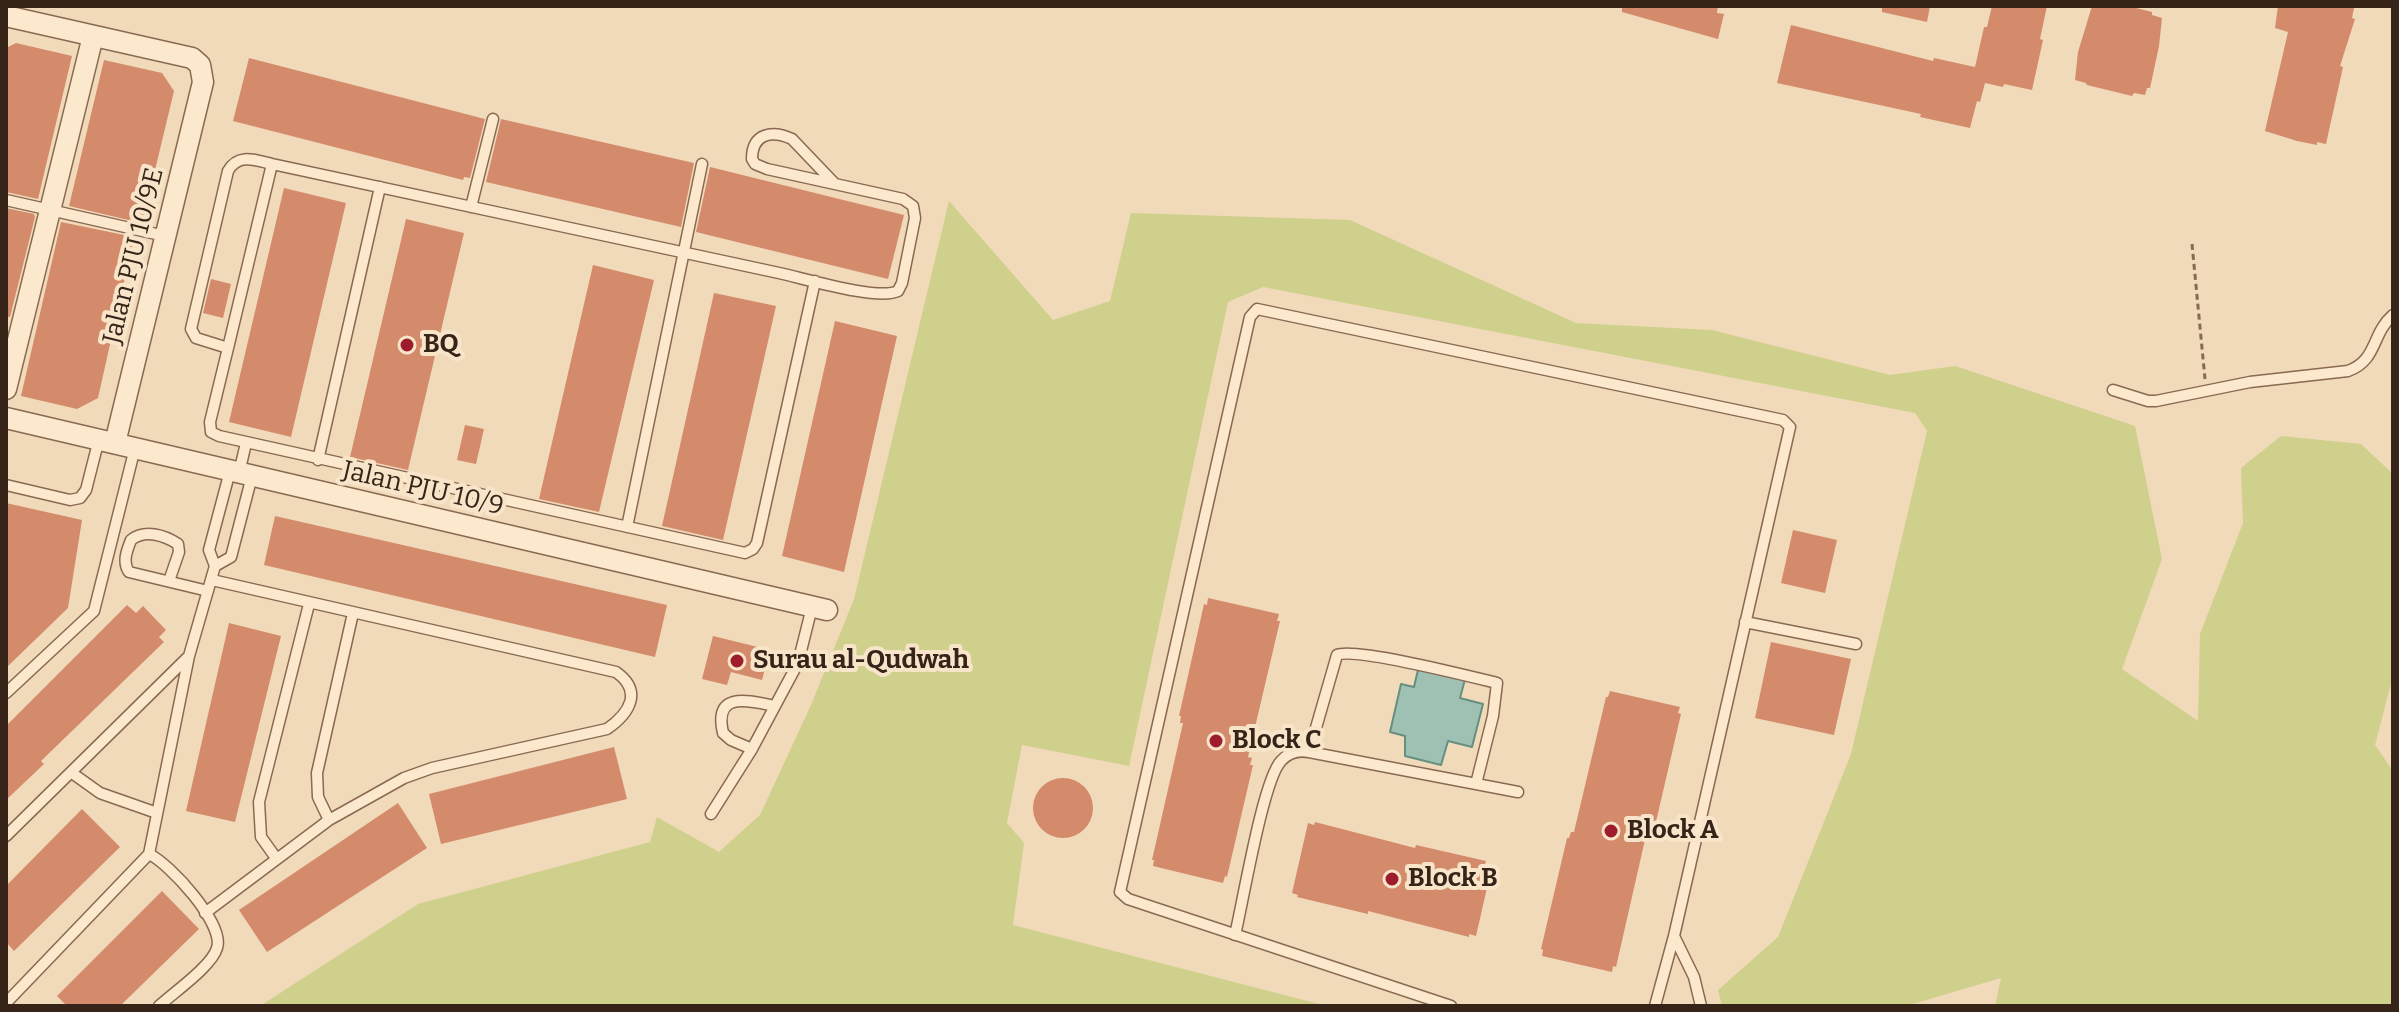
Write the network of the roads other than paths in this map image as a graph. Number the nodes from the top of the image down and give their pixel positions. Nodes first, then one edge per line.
1 (6, 16) edge
2 (93, 36) junction
3 (493, 119) dead end
4 (272, 164) junction
5 (702, 164) dead end
6 (835, 184) junction
7 (380, 187) junction
8 (6, 200) edge
9 (471, 207) junction
10 (50, 210) junction
11 (165, 236) junction
12 (685, 253) junction
13 (815, 281) junction
14 (2393, 315) edge
15 (228, 348) junction
16 (6, 389) edge
17 (2113, 390) dead end
18 (6, 418) edge
19 (116, 443) junction
20 (246, 443) junction
21 (318, 460) junction
22 (240, 473) junction
23 (6, 485) edge
24 (627, 527) junction
25 (215, 566) junction
26 (169, 581) junction
27 (210, 585) junction
28 (309, 604) junction
29 (820, 608) joint
30 (353, 613) junction
31 (1745, 622) junction
32 (1856, 644) dead end
33 (189, 656) junction
34 (6, 693) edge
35 (775, 706) junction
36 (752, 749) junction
37 (1309, 752) junction
38 (72, 773) junction
39 (1476, 784) junction
40 (1518, 792) dead end
41 (157, 813) junction
42 (711, 814) dead end
43 (329, 820) junction
44 (6, 836) edge
45 (149, 854) junction
46 (276, 858) junction
47 (205, 913) junction
48 (1235, 935) junction
49 (1674, 936) junction
50 (6, 1003) edge
51 (159, 1006) edge
52 (1451, 1006) edge
53 (1655, 1006) edge
54 (1701, 1006) edge

1 - 2 street
2 - 10 street
2 - 11 street, Jalan PJU 10/9E
3 - 9 lane
4 - 7 lane
4 - 15 lane
4 - 15 lane
5 - 12 lane
6 - 6 lane
6 - 13 lane
7 - 9 lane
7 - 21 lane
8 - 10 lane
9 - 12 lane
10 - 11 lane
10 - 16 street
11 - 19 street, Jalan PJU 10/9E
12 - 13 lane
12 - 24 lane
13 - 24 lane
14 - 17 lane
15 - 20 lane
18 - 19 street, Jalan PJU 10/9
19 - 22 street, Jalan PJU 10/9
19 - 23 lane
19 - 34 lane
20 - 21 lane
20 - 22 lane
21 - 24 lane
22 - 25 lane
22 - 25 lane
22 - 29 street, Jalan PJU 10/9
25 - 27 lane
26 - 26 lane
26 - 27 lane
27 - 28 lane
27 - 33 lane
28 - 30 lane
28 - 46 lane
29 - 35 lane
30 - 43 lane
30 - 43 lane
31 - 32 lane
31 - 48 lane
31 - 49 lane
33 - 38 lane
33 - 41 lane
35 - 36 lane
35 - 36 lane
36 - 42 lane
37 - 39 lane
37 - 39 lane
37 - 48 lane
38 - 41 lane
38 - 44 lane
39 - 40 lane
41 - 45 lane
43 - 46 lane
45 - 47 lane
45 - 50 lane
46 - 47 lane
47 - 51 lane
48 - 52 lane
49 - 53 lane
49 - 54 lane

